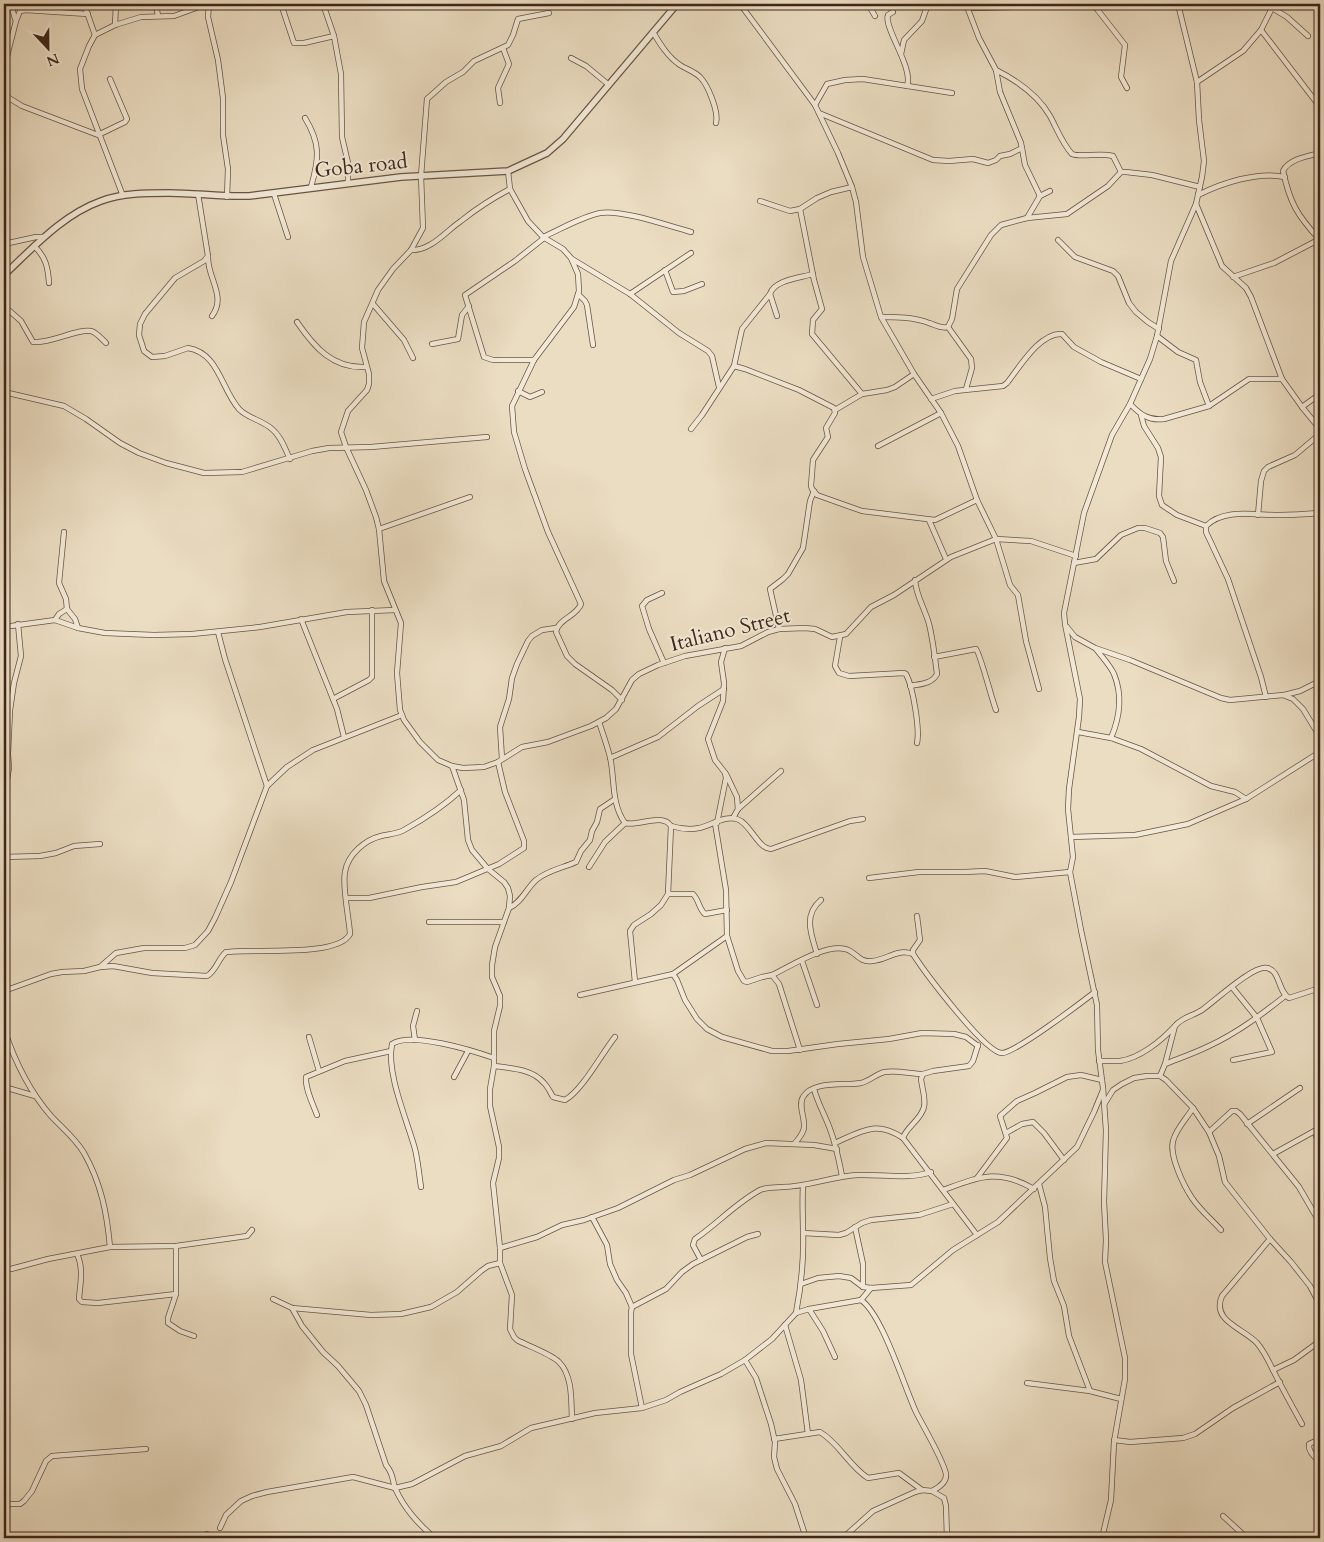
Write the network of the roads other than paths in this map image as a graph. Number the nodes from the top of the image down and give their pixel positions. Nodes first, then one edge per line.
1 (11, 4) edge
2 (84, 4) edge
3 (116, 4) edge
4 (156, 4) edge
5 (208, 4) edge
6 (281, 4) edge
7 (323, 4) edge
8 (677, 4) edge
9 (740, 4) edge
10 (868, 4) edge
11 (928, 4) edge
12 (1029, 4) edge
13 (1093, 4) edge
14 (1178, 4) edge
15 (967, 6) edge
16 (1273, 6) edge
17 (893, 12) dead end
18 (549, 13) dead end
19 (88, 14) junction
20 (158, 16) junction
21 (875, 16) dead end
22 (16, 21) junction
23 (115, 25) junction
24 (1261, 30) junction
25 (653, 32) junction
26 (95, 35) junction
27 (334, 36) junction
28 (1308, 36) dead end
29 (503, 48) junction
30 (901, 55) junction
31 (571, 58) dead end
32 (4, 68) edge
33 (996, 70) junction
34 (110, 79) dead end
35 (1197, 82) junction
36 (609, 85) junction
37 (906, 86) junction
38 (1127, 88) dead end
39 (952, 93) dead end
40 (4, 95) edge
41 (500, 103) dead end
42 (815, 105) junction
43 (1320, 107) edge
44 (819, 113) junction
45 (305, 118) dead end
46 (716, 123) dead end
47 (98, 135) junction
48 (1022, 148) junction
49 (1320, 153) edge
50 (508, 171) junction
51 (1121, 172) junction
52 (421, 176) junction
53 (1284, 177) junction
54 (348, 183) junction
55 (311, 187) junction
56 (852, 187) junction
57 (1200, 187) junction
58 (510, 189) junction
59 (1050, 191) dead end
60 (198, 194) junction
61 (274, 194) junction
62 (123, 196) junction
63 (1040, 196) junction
64 (1198, 196) junction
65 (228, 197) junction
66 (760, 201) dead end
67 (1196, 204) junction
68 (800, 209) junction
69 (1027, 218) junction
70 (691, 232) dead end
71 (44, 237) junction
72 (288, 237) dead end
73 (544, 238) junction
74 (1320, 239) edge
75 (1058, 240) dead end
76 (4, 244) edge
77 (34, 246) junction
78 (411, 250) junction
79 (691, 253) dead end
80 (208, 256) junction
81 (571, 258) junction
82 (665, 270) junction
83 (812, 274) junction
84 (4, 275) edge
85 (1233, 277) junction
86 (50, 283) dead end
87 (702, 284) dead end
88 (578, 294) junction
89 (630, 294) junction
90 (770, 294) junction
91 (374, 304) junction
92 (4, 306) edge
93 (468, 306) junction
94 (212, 316) dead end
95 (777, 316) dead end
96 (881, 317) junction
97 (297, 322) dead end
98 (948, 327) junction
99 (1159, 329) junction
100 (1157, 336) junction
101 (106, 343) dead end
102 (432, 344) dead end
103 (593, 345) dead end
104 (413, 358) dead end
105 (534, 360) junction
106 (734, 366) junction
107 (366, 367) junction
108 (914, 374) junction
109 (1282, 379) junction
110 (1141, 380) junction
111 (719, 388) junction
112 (966, 389) junction
113 (518, 391) junction
114 (4, 392) edge
115 (542, 392) dead end
116 (862, 394) junction
117 (1320, 394) edge
118 (931, 399) junction
119 (1130, 404) junction
120 (1209, 406) junction
121 (1302, 408) junction
122 (835, 410) junction
123 (941, 413) junction
124 (1141, 415) junction
125 (690, 429) dead end
126 (1320, 429) edge
127 (1320, 434) edge
128 (487, 437) dead end
129 (878, 446) dead end
130 (346, 448) junction
131 (290, 459) junction
132 (814, 491) junction
133 (470, 497) dead end
134 (977, 500) junction
135 (1320, 513) edge
136 (1258, 515) junction
137 (928, 520) junction
138 (1206, 526) junction
139 (379, 529) junction
140 (64, 532) dead end
141 (996, 539) junction
142 (1076, 556) junction
143 (946, 560) junction
144 (1074, 563) junction
145 (914, 580) junction
146 (1174, 581) dead end
147 (662, 593) dead end
148 (67, 609) junction
149 (372, 610) junction
150 (395, 610) junction
151 (301, 619) junction
152 (55, 620) junction
153 (18, 624) junction
154 (1065, 624) junction
155 (4, 627) edge
156 (78, 628) junction
157 (556, 628) junction
158 (779, 629) junction
159 (218, 632) junction
160 (840, 637) junction
161 (725, 648) junction
162 (1095, 648) junction
163 (934, 657) junction
164 (664, 663) junction
165 (1320, 681) edge
166 (910, 686) junction
167 (724, 689) junction
168 (1039, 689) dead end
169 (1283, 695) junction
170 (1266, 697) junction
171 (333, 699) junction
172 (622, 700) junction
173 (996, 710) dead end
174 (402, 715) junction
175 (599, 722) junction
176 (1078, 732) junction
177 (344, 737) junction
178 (1111, 738) junction
179 (1320, 738) edge
180 (916, 744) dead end
181 (1320, 752) edge
182 (610, 758) junction
183 (500, 760) junction
184 (452, 766) junction
185 (781, 771) dead end
186 (725, 772) junction
187 (268, 786) junction
188 (461, 790) junction
189 (4, 796) edge
190 (615, 799) junction
191 (1246, 799) junction
192 (738, 809) junction
193 (733, 818) junction
194 (863, 819) dead end
195 (625, 823) junction
196 (716, 823) junction
197 (671, 826) junction
198 (1071, 837) junction
199 (100, 844) dead end
200 (4, 857) edge
201 (589, 866) dead end
202 (488, 868) junction
203 (1070, 872) junction
204 (869, 878) dead end
205 (668, 894) junction
206 (347, 898) junction
207 (821, 900) dead end
208 (509, 908) junction
209 (727, 910) junction
210 (917, 916) dead end
211 (429, 922) dead end
212 (504, 922) junction
213 (727, 936) junction
214 (817, 954) junction
215 (913, 954) junction
216 (802, 961) junction
217 (100, 967) junction
218 (673, 974) junction
219 (772, 975) junction
220 (635, 982) junction
221 (1232, 987) junction
222 (1320, 988) edge
223 (4, 991) edge
224 (1095, 992) junction
225 (580, 995) dead end
226 (1285, 996) junction
227 (817, 1005) dead end
228 (417, 1012) dead end
229 (1257, 1018) junction
230 (1175, 1026) junction
231 (4, 1029) edge
232 (614, 1036) dead end
233 (309, 1037) dead end
234 (415, 1040) junction
235 (983, 1041) junction
236 (978, 1046) junction
237 (800, 1050) junction
238 (391, 1051) junction
239 (468, 1051) junction
240 (494, 1058) junction
241 (1233, 1060) dead end
242 (1099, 1061) junction
243 (1165, 1064) junction
244 (494, 1066) junction
245 (319, 1071) junction
246 (923, 1074) junction
247 (1160, 1076) junction
248 (454, 1077) dead end
249 (1102, 1080) junction
250 (4, 1087) edge
251 (1104, 1088) junction
252 (1300, 1088) dead end
253 (814, 1089) junction
254 (35, 1096) junction
255 (1104, 1104) junction
256 (1193, 1108) junction
257 (317, 1115) dead end
258 (1246, 1124) junction
259 (1320, 1128) edge
260 (1315, 1131) junction
261 (1208, 1132) junction
262 (1006, 1133) junction
263 (903, 1138) junction
264 (835, 1143) junction
265 (795, 1144) junction
266 (837, 1149) junction
267 (1320, 1151) edge
268 (1273, 1154) junction
269 (1064, 1160) junction
270 (930, 1172) junction
271 (842, 1176) junction
272 (977, 1178) junction
273 (1039, 1184) junction
274 (803, 1186) junction
275 (421, 1187) dead end
276 (1034, 1189) junction
277 (943, 1190) junction
278 (953, 1204) junction
279 (592, 1217) junction
280 (1320, 1221) edge
281 (855, 1228) junction
282 (252, 1230) dead end
283 (1221, 1230) dead end
284 (758, 1234) dead end
285 (803, 1234) junction
286 (977, 1236) junction
287 (1270, 1239) junction
288 (176, 1246) junction
289 (110, 1247) junction
290 (500, 1248) junction
291 (77, 1254) junction
292 (701, 1260) junction
293 (500, 1263) junction
294 (4, 1268) edge
295 (801, 1284) junction
296 (863, 1287) junction
297 (871, 1288) junction
298 (176, 1294) junction
299 (272, 1299) dead end
300 (860, 1300) junction
301 (1320, 1305) edge
302 (632, 1307) junction
303 (292, 1308) junction
304 (809, 1308) junction
305 (796, 1313) junction
306 (785, 1325) junction
307 (194, 1336) dead end
308 (1320, 1341) edge
309 (835, 1357) dead end
310 (745, 1360) junction
311 (1273, 1370) junction
312 (1280, 1382) junction
313 (1027, 1383) dead end
314 (1090, 1391) junction
315 (1120, 1399) junction
316 (642, 1408) junction
317 (572, 1419) junction
318 (1302, 1424) dead end
319 (808, 1434) junction
320 (774, 1438) junction
321 (1320, 1438) edge
322 (1114, 1440) junction
323 (146, 1450) dead end
324 (1320, 1462) edge
325 (395, 1488) junction
326 (922, 1490) junction
327 (932, 1491) junction
328 (4, 1504) edge
329 (1223, 1516) dead end
330 (220, 1528) dead end
331 (207, 1534) dead end
332 (198, 1538) edge
333 (435, 1538) edge
334 (789, 1538) edge
335 (802, 1538) edge
336 (806, 1538) edge
337 (839, 1538) edge
338 (946, 1538) edge
339 (1102, 1538) edge
340 (1247, 1538) edge

1 - 22 street
2 - 19 street
3 - 23 street
4 - 20 street
5 - 20 street
5 - 65 street
6 - 27 street
7 - 27 street
8 - 25 street, Goba road
9 - 42 street
10 - 21 street
11 - 30 street
12 - 15 street
13 - 38 street
14 - 35 street
15 - 33 street
16 - 24 street
16 - 28 street
17 - 30 street
18 - 29 street
19 - 22 street
19 - 26 street
20 - 23 street
22 - 32 street
23 - 26 street
24 - 35 street
24 - 43 street
25 - 36 street, Goba road
25 - 46 street
26 - 47 street
27 - 54 street
29 - 41 street
29 - 52 street
30 - 37 street
31 - 36 street
33 - 48 street
33 - 51 street
34 - 47 street
35 - 57 street
36 - 50 street, Goba road
37 - 39 street
37 - 42 street
40 - 47 street
42 - 44 street
44 - 48 street
44 - 56 street
45 - 55 street
47 - 62 street
48 - 63 street
49 - 53 street
50 - 52 street, Goba road
50 - 58 street
51 - 57 street
51 - 69 street
52 - 54 street, Goba road
52 - 78 street
53 - 64 street
53 - 74 street
54 - 55 street, Goba road
55 - 61 street, Goba road
56 - 68 street
56 - 96 street
57 - 64 street
58 - 73 street
58 - 78 street
59 - 63 street
60 - 62 street, Goba road
60 - 65 street, Goba road
60 - 80 street
61 - 65 street, Goba road
61 - 72 street
62 - 71 street, Goba road
63 - 69 street
64 - 67 street
66 - 68 street
67 - 85 street
67 - 99 street
68 - 83 street
69 - 98 street
70 - 73 street
71 - 76 street
71 - 77 street, Goba road
73 - 81 street
73 - 93 street
74 - 85 street
75 - 99 street
77 - 84 street, Goba road
77 - 86 street
78 - 91 street
79 - 82 street
80 - 94 street
80 - 131 street
81 - 88 street
81 - 89 street
82 - 87 street
82 - 89 street
83 - 90 street
83 - 116 street
85 - 109 street
88 - 103 street
88 - 105 street
89 - 111 street
90 - 95 street
90 - 106 street
91 - 104 street
91 - 107 street
92 - 101 street
93 - 102 street
93 - 105 street
96 - 98 street
96 - 108 street
97 - 107 street
98 - 112 street
99 - 100 street
100 - 110 street
100 - 120 street
105 - 113 street
106 - 111 street
106 - 122 street
107 - 130 street
108 - 116 street
108 - 118 street
109 - 120 street
109 - 121 street
110 - 112 street
110 - 119 street
111 - 125 street
112 - 118 street
113 - 115 street
113 - 157 street
114 - 131 street
116 - 122 street
117 - 121 street
118 - 123 street
119 - 124 street
119 - 142 street
120 - 124 street
121 - 126 street
122 - 132 street
123 - 129 street
123 - 134 street
124 - 138 street
127 - 136 street
128 - 130 street
130 - 131 street
130 - 139 street
132 - 137 street
132 - 158 street
133 - 139 street
134 - 137 street
134 - 141 street
135 - 136 street
136 - 138 street
137 - 143 street
138 - 170 street
139 - 150 street
140 - 148 street
141 - 142 street
141 - 143 street
141 - 168 street
142 - 144 street
143 - 145 street
144 - 146 street
144 - 154 street
145 - 160 street
145 - 163 street
147 - 164 street
148 - 152 street
148 - 156 street
149 - 150 street
149 - 151 street
149 - 171 street
150 - 174 street
151 - 159 street
151 - 171 street
152 - 153 street
152 - 156 street
153 - 155 street
153 - 189 street
154 - 162 street
154 - 176 street
156 - 159 street
157 - 172 street
157 - 183 street
158 - 160 street, Italiano Street
158 - 161 street, Italiano Street
159 - 187 street
160 - 166 street
161 - 164 street, Italiano Street
161 - 167 street
162 - 170 street
162 - 178 street
163 - 166 street
163 - 173 street
164 - 172 street, Italiano Street
165 - 169 street
166 - 180 street
167 - 182 street
167 - 186 street
169 - 170 street
169 - 179 street
171 - 177 street
172 - 175 street, Italiano Street
174 - 177 street
174 - 184 street
175 - 182 street
175 - 183 street, Italiano Street
176 - 178 street
176 - 198 street
177 - 187 street
178 - 191 street
181 - 191 street
182 - 190 street
183 - 184 street, Italiano Street
183 - 202 street
184 - 188 street
185 - 192 street
186 - 192 street
186 - 196 street
187 - 217 street
188 - 202 street
188 - 206 street
190 - 195 street
190 - 208 street
191 - 198 street
192 - 193 street
193 - 194 street
193 - 196 street
195 - 197 street
195 - 201 street
196 - 197 street
196 - 209 street
197 - 205 street
198 - 203 street
199 - 200 street
202 - 206 street
202 - 208 street
203 - 204 street
203 - 224 street
205 - 209 street
205 - 220 street
206 - 217 street
207 - 214 street
208 - 212 street
209 - 213 street
210 - 215 street
211 - 212 street
212 - 240 street
213 - 218 street
213 - 219 street
214 - 215 street
214 - 216 street
215 - 235 street
216 - 219 street
216 - 227 street
217 - 223 street
218 - 220 street
218 - 237 street
219 - 237 street
220 - 225 street
221 - 226 street
221 - 229 street
221 - 230 street
222 - 226 street
224 - 235 street
224 - 242 street
226 - 229 street
228 - 234 street
229 - 241 street
229 - 243 street
230 - 242 street
230 - 243 street
231 - 254 street
232 - 244 street
233 - 245 street
234 - 238 street
234 - 239 street
235 - 236 street
236 - 237 street
236 - 246 street
238 - 245 street
238 - 275 street
239 - 240 street
239 - 248 street
240 - 244 street
242 - 249 street
243 - 247 street
244 - 290 street
245 - 257 street
246 - 253 street
246 - 263 street
247 - 255 street
247 - 256 street
249 - 251 street
249 - 262 street
250 - 254 street
251 - 255 street
251 - 269 street
252 - 258 street
253 - 264 street
253 - 265 street
254 - 289 street
255 - 315 street
256 - 261 street
256 - 283 street
258 - 261 street
258 - 268 street
259 - 260 street
260 - 267 street
260 - 268 street
261 - 287 street
262 - 269 street
262 - 272 street
263 - 264 street
263 - 270 street
264 - 266 street
265 - 266 street
265 - 279 street
266 - 271 street
268 - 280 street
269 - 273 street
270 - 271 street
270 - 277 street
271 - 274 street
272 - 276 street
272 - 277 street
273 - 276 street
273 - 314 street
274 - 285 street
274 - 292 street
276 - 286 street
277 - 278 street
278 - 281 street
278 - 286 street
279 - 290 street
279 - 302 street
281 - 285 street
281 - 296 street
282 - 288 street
284 - 292 street
285 - 295 street
286 - 297 street
287 - 301 street
287 - 311 street
288 - 289 street
288 - 298 street
289 - 291 street
290 - 293 street
291 - 294 street
291 - 298 street
292 - 302 street
293 - 303 street
293 - 317 street
295 - 296 street
295 - 305 street
296 - 297 street
297 - 300 street
298 - 307 street
299 - 303 street
300 - 304 street
300 - 327 street
302 - 316 street
303 - 325 street
304 - 305 street
304 - 309 street
305 - 306 street
306 - 310 street
306 - 319 street
308 - 311 street
310 - 316 street
310 - 320 street
311 - 312 street
312 - 318 street
312 - 322 street
313 - 314 street
314 - 315 street
315 - 322 street
316 - 317 street
317 - 325 street
319 - 320 street
319 - 326 street
320 - 336 street
321 - 324 street
322 - 339 street
323 - 328 street
325 - 330 street
325 - 333 street
326 - 327 street
326 - 337 street
327 - 338 street
329 - 340 street
331 - 332 street
334 - 335 street

